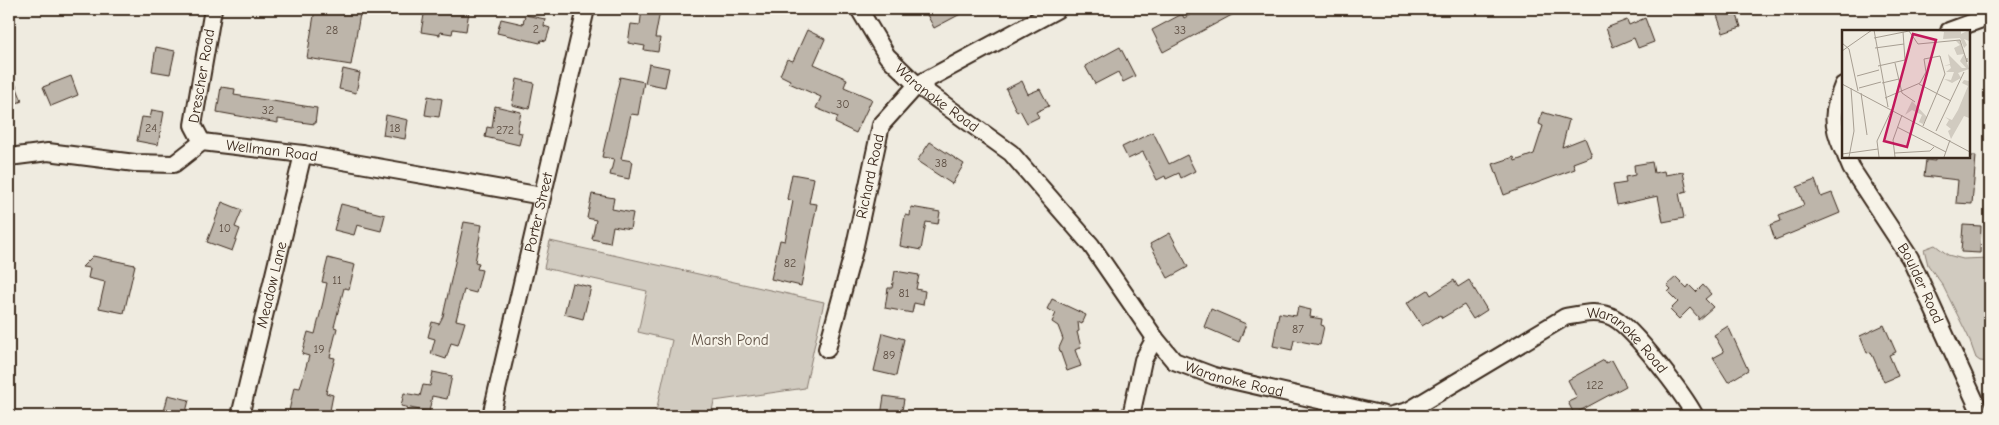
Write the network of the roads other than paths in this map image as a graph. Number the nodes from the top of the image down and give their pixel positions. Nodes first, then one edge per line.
1 (213, 9) edge
2 (586, 9) edge
3 (859, 9) edge
4 (1058, 9) edge
5 (1990, 16) edge
6 (1952, 30) edge
7 (916, 85) junction
8 (1842, 88) edge
9 (202, 142) junction
10 (1842, 148) edge
11 (303, 154) junction
12 (9, 157) edge
13 (1847, 158) edge
14 (542, 196) junction
15 (1155, 338) junction
16 (827, 349) dead end
17 (240, 416) edge
18 (491, 416) edge
19 (1131, 416) edge
20 (1694, 416) edge
21 (1982, 416) edge

1 - 9 street, Drescher Road
2 - 14 street, Porter Street
3 - 7 street, Waranoke Road
4 - 7 street, Richard Road
5 - 6 street
7 - 15 street, Waranoke Road
7 - 16 street, Richard Road
8 - 10 street
9 - 11 street, Wellman Road
9 - 12 street
11 - 14 street, Wellman Road
11 - 17 street, Meadow Lane
13 - 21 street, Boulder Road
14 - 18 street, Porter Street
15 - 19 street
15 - 20 street, Waranoke Road

